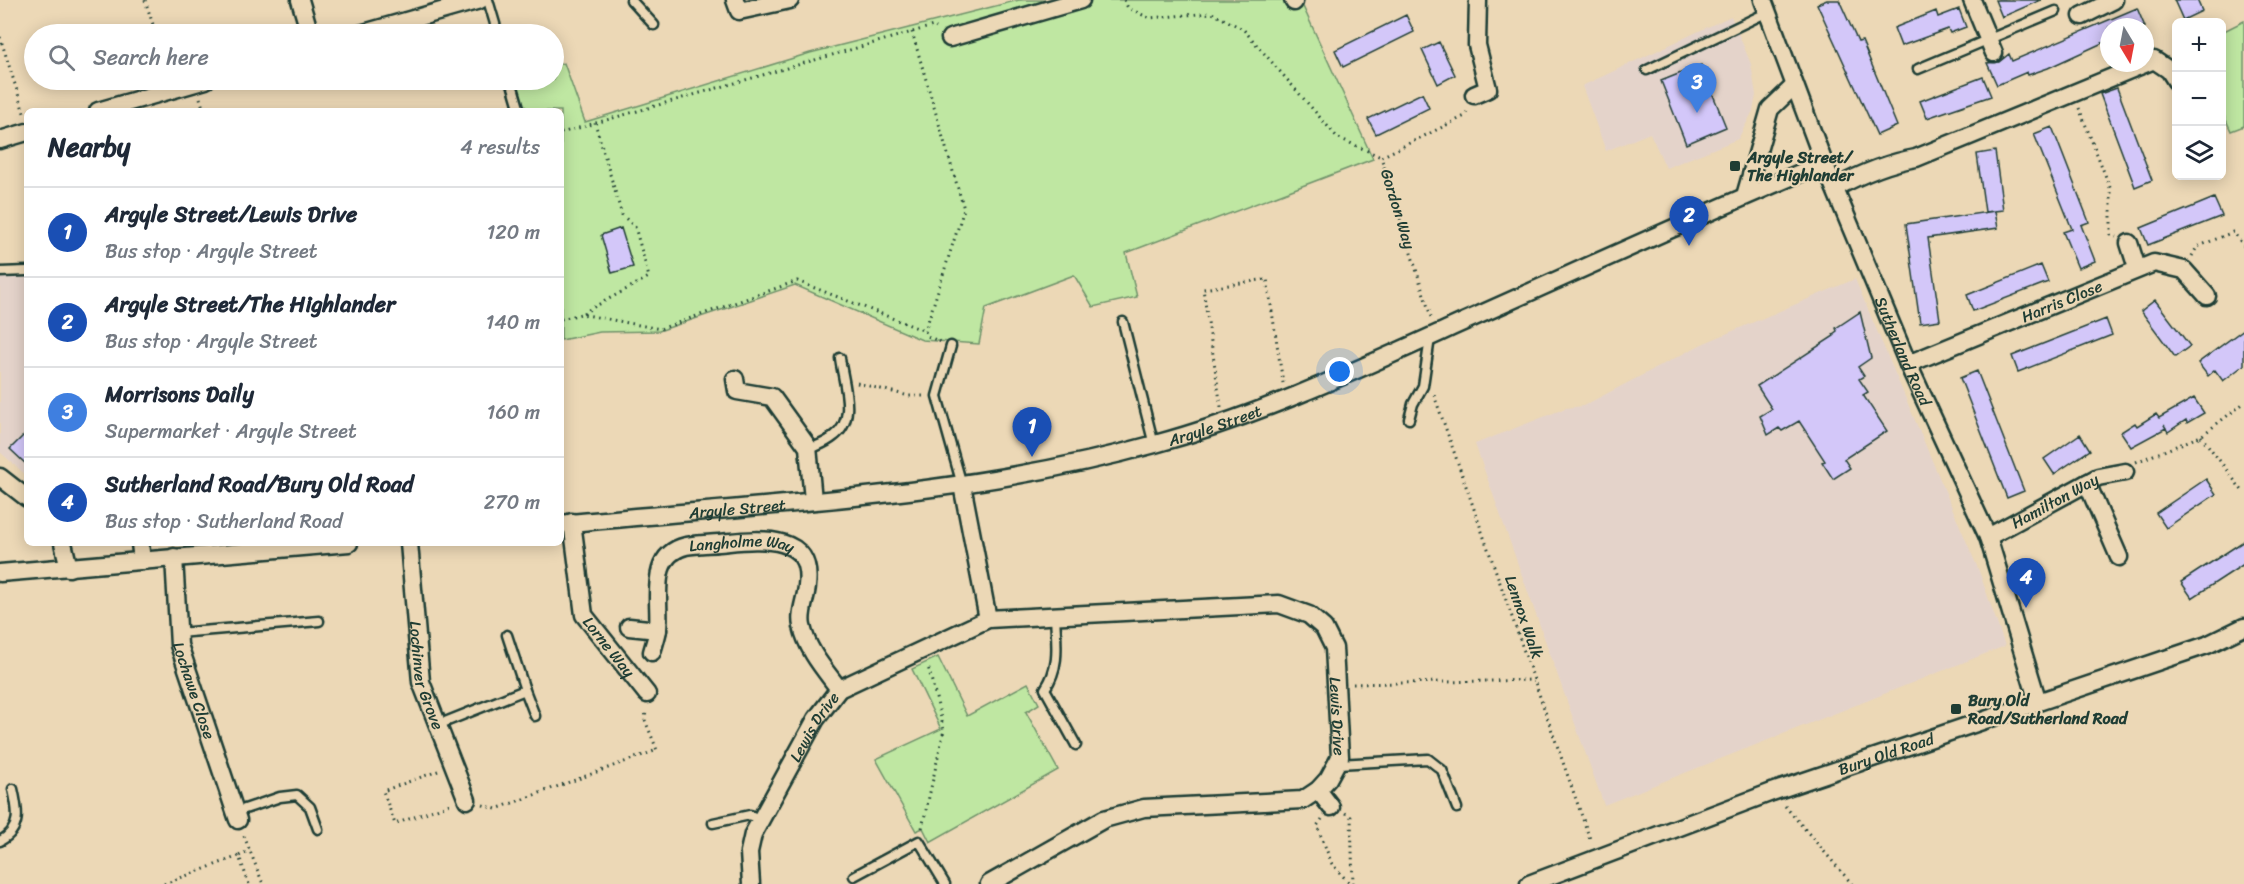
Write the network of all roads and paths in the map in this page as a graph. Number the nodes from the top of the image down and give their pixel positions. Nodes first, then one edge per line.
1 (145, 0) edge
2 (300, 0) edge
3 (480, 0) edge
4 (488, 0) edge
5 (631, 0) edge
6 (735, 0) edge
7 (790, 0) edge
8 (1081, 0) edge
9 (1124, 0) edge
10 (1478, 0) edge
11 (1972, 0) edge
12 (2114, 0) edge
13 (1766, 6) edge
14 (2056, 11) dead end
15 (2082, 16) dead end
16 (153, 24) edge
17 (307, 24) edge
18 (395, 24) edge
19 (495, 24) edge
20 (654, 25) dead end
21 (912, 32) junction
22 (0, 37) edge
23 (950, 38) joint
24 (1991, 46) junction
25 (1918, 69) dead end
26 (1647, 70) dead end
27 (2172, 75) edge
28 (1794, 87) junction
29 (171, 90) edge
30 (514, 90) edge
31 (2073, 93) junction
32 (1474, 95) joint
33 (108, 108) edge
34 (519, 108) edge
35 (24, 113) edge
36 (595, 123) junction
37 (564, 132) edge
38 (24, 133) edge
39 (0, 140) edge
40 (1382, 157) junction
41 (1824, 163) junction
42 (1835, 188) junction
43 (1745, 196) junction
44 (2129, 243) joint
45 (2244, 246) edge
46 (2137, 268) junction
47 (2184, 270) junction
48 (24, 271) edge
49 (0, 272) edge
50 (2207, 296) dead end
51 (581, 315) junction
52 (564, 318) edge
53 (1123, 322) dead end
54 (925, 331) junction
55 (1434, 336) junction
56 (951, 346) joint
57 (840, 358) dead end
58 (1908, 364) junction
59 (735, 379) dead end
60 (843, 380) junction
61 (937, 396) junction
62 (1288, 399) junction
63 (1435, 399) dead end
64 (2244, 403) edge
65 (1409, 419) dead end
66 (1224, 424) junction
67 (2201, 436) junction
68 (1154, 445) junction
69 (808, 450) junction
70 (2125, 472) joint
71 (0, 477) edge
72 (2087, 483) junction
73 (962, 485) junction
74 (2244, 493) edge
75 (24, 496) edge
76 (813, 500) junction
77 (567, 523) edge
78 (1988, 537) junction
79 (64, 546) edge
80 (140, 546) edge
81 (312, 546) edge
82 (409, 546) edge
83 (2119, 556) dead end
84 (174, 557) junction
85 (142, 561) junction
86 (69, 568) junction
87 (0, 573) edge
88 (1055, 616) junction
89 (988, 619) junction
90 (319, 621) dead end
91 (629, 627) dead end
92 (2244, 627) edge
93 (657, 630) junction
94 (178, 633) junction
95 (507, 635) dead end
96 (922, 650) junction
97 (652, 652) dead end
98 (1534, 680) junction
99 (1337, 684) junction
100 (838, 689) junction
101 (525, 690) junction
102 (647, 694) joint
103 (2038, 702) junction
104 (535, 716) dead end
105 (440, 724) junction
106 (1076, 745) dead end
107 (1338, 764) junction
108 (454, 765) junction
109 (13, 789) dead end
110 (1318, 790) junction
111 (1772, 792) junction
112 (467, 800) junction
113 (1331, 807) junction
114 (1457, 808) dead end
115 (237, 816) junction
116 (761, 820) junction
117 (713, 823) dead end
118 (318, 829) dead end
119 (0, 841) edge
120 (919, 841) junction
121 (1591, 843) dead end
122 (250, 850) junction
123 (239, 856) junction
124 (854, 876) dead end
125 (164, 884) edge
126 (249, 884) edge
127 (263, 884) edge
128 (751, 884) edge
129 (945, 884) edge
130 (989, 884) edge
131 (1352, 884) edge
132 (1529, 884) edge
133 (1852, 884) edge

1 - 16 path
2 - 17 street
3 - 18 street
4 - 19 lane
5 - 20 lane
6 - 7 street
8 - 23 street
9 - 40 path
10 - 32 street
11 - 24 street
12 - 15 street
13 - 26 lane
13 - 28 street, Sutherland Road
14 - 24 lane
21 - 23 path
21 - 36 path
21 - 54 path
22 - 35 path
24 - 25 lane
27 - 31 street
28 - 41 street, Sutherland Road
28 - 43 street
29 - 33 street
30 - 34 lane
31 - 42 street
31 - 44 path
32 - 40 path, Gordon Way
36 - 37 path
36 - 51 path
38 - 39 street
40 - 55 path, Gordon Way
41 - 42 street, Sutherland Road
41 - 43 street, Argyle Street
42 - 58 street, Sutherland Road
43 - 55 street, Argyle Street
44 - 46 street
45 - 47 path
46 - 47 street, Harris Close
46 - 58 street, Harris Close
47 - 50 street
48 - 49 lane
51 - 52 path
51 - 54 path
53 - 68 lane
54 - 56 path
55 - 62 street, Argyle Street
55 - 65 lane
56 - 61 lane
57 - 60 lane
58 - 78 street, Sutherland Road
59 - 69 street
60 - 61 path
60 - 69 lane
61 - 73 lane
62 - 66 street, Argyle Street
62 - 66 path
63 - 98 path, Lennox Walk
64 - 67 path
66 - 68 street, Argyle Street
67 - 70 path
67 - 74 path
68 - 73 street, Argyle Street
69 - 76 street
70 - 72 street, Hamilton Way
71 - 75 street
72 - 78 street, Hamilton Way
72 - 83 street
73 - 76 street, Argyle Street
73 - 89 street
76 - 77 street, Argyle Street
77 - 102 street, Lorne Way
78 - 103 street, Sutherland Road
79 - 86 street
80 - 85 street
81 - 84 street
82 - 105 street, Lochinver Grove
84 - 85 street
84 - 94 street, Lochawe Close
85 - 86 street
86 - 87 street
88 - 89 street, Lewis Drive
88 - 99 street, Lewis Drive
88 - 106 lane
89 - 96 street, Lewis Drive
90 - 94 lane
91 - 93 street
92 - 103 street, Bury Old Road
93 - 97 street, Langholme Way
93 - 100 street, Langholme Way
94 - 115 street, Lochawe Close
95 - 101 lane
96 - 100 street, Lewis Drive
96 - 120 path
98 - 99 path
98 - 121 path, Lennox Walk
99 - 107 street, Lewis Drive
100 - 116 street, Lewis Drive
101 - 104 lane
101 - 105 lane
102 - 112 path
103 - 111 street, Bury Old Road
105 - 108 street, Lochinver Grove
107 - 110 street, Lewis Drive
107 - 114 lane
108 - 112 street, Lochinver Grove
108 - 112 path
109 - 119 lane
110 - 113 street
110 - 130 street, Lewis Drive
111 - 132 street, Bury Old Road
111 - 133 path
113 - 131 path
113 - 131 path
115 - 118 lane
115 - 122 path
116 - 117 lane
116 - 128 street, Lewis Drive
120 - 124 lane
120 - 129 lane
122 - 123 path
122 - 127 path
123 - 125 path
123 - 126 path

